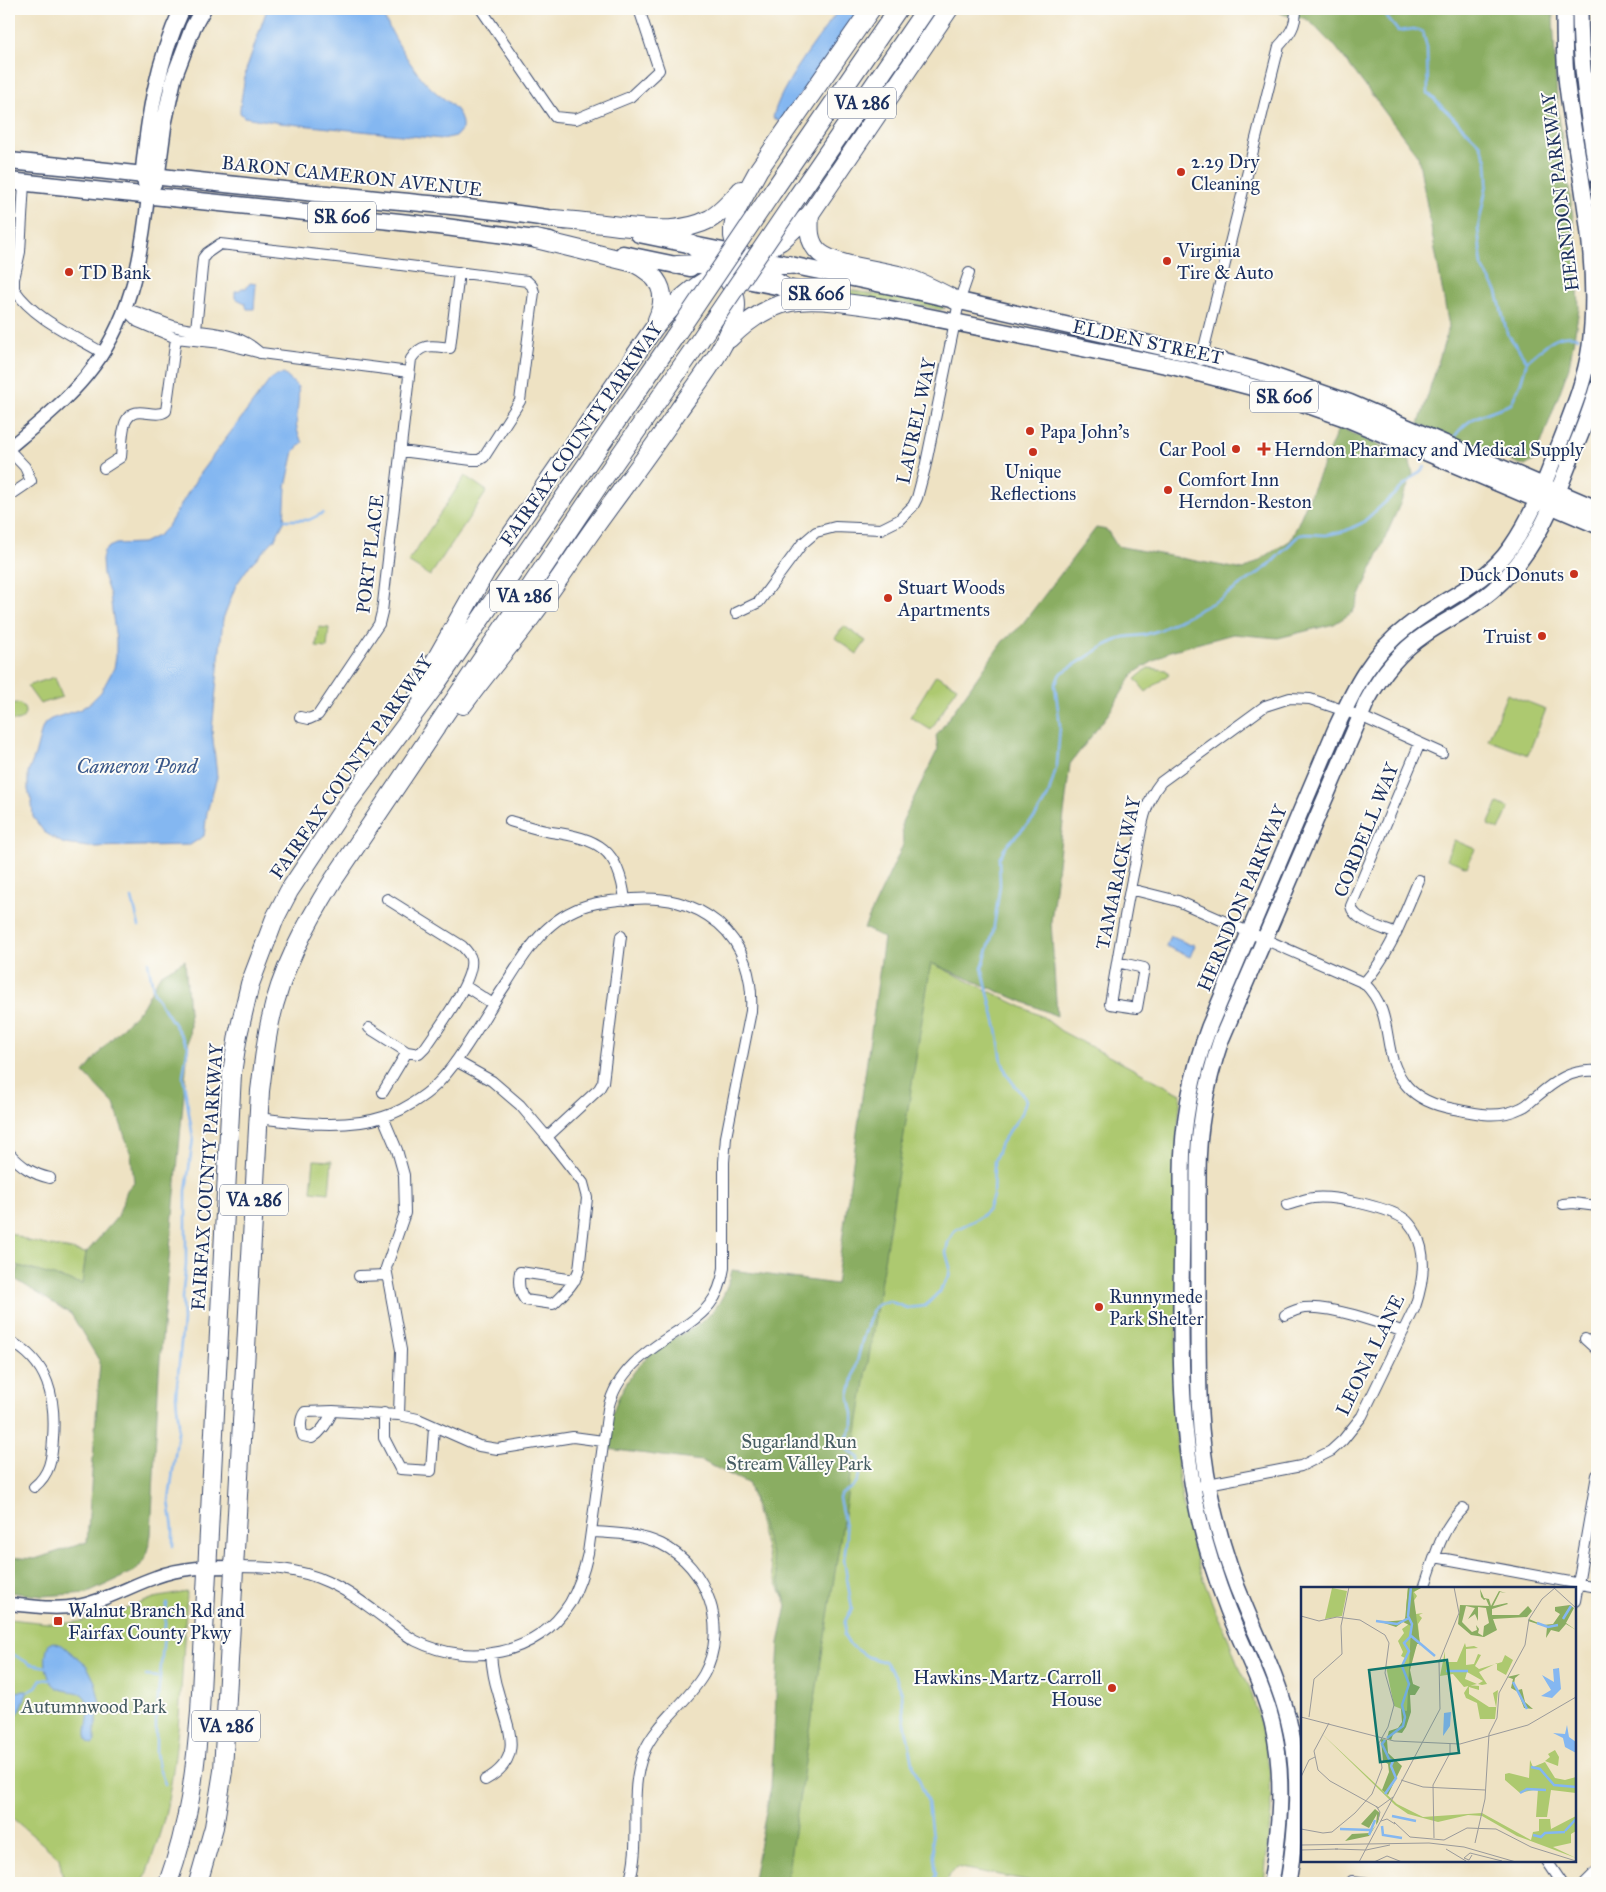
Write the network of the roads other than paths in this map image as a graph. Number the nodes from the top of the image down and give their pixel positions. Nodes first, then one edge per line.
1 (182, 9) edge
2 (203, 9) edge
3 (481, 9) edge
4 (639, 9) edge
5 (870, 9) edge
6 (898, 9) edge
7 (926, 9) edge
8 (949, 9) edge
9 (1296, 9) edge
10 (1564, 9) edge
11 (1580, 9) edge
12 (9, 161) edge
13 (1579, 167) junction
14 (759, 169) junction
15 (1597, 169) edge
16 (150, 175) junction
17 (16, 182) edge
18 (1597, 183) edge
19 (1582, 185) junction
20 (148, 196) junction
21 (810, 214) junction
22 (554, 219) junction
23 (536, 239) junction
24 (690, 244) junction
25 (746, 259) junction
26 (674, 264) joint
27 (789, 265) joint
28 (720, 271) junction
29 (459, 272) junction
30 (969, 273) dead end
31 (784, 288) junction
32 (12, 289) edge
33 (959, 302) junction
34 (883, 308) junction
35 (125, 309) junction
36 (955, 322) junction
37 (654, 328) junction
38 (196, 335) junction
39 (176, 338) junction
40 (722, 347) junction
41 (103, 352) junction
42 (1200, 364) junction
43 (410, 372) junction
44 (1597, 388) edge
45 (9, 449) edge
46 (401, 451) junction
47 (104, 468) dead end
48 (9, 496) edge
49 (1548, 496) junction
50 (1597, 508) edge
51 (1597, 525) edge
52 (736, 613) dead end
53 (1344, 711) junction
54 (1360, 716) junction
55 (300, 717) dead end
56 (1420, 743) junction
57 (1442, 753) dead end
58 (355, 793) junction
59 (510, 822) dead end
60 (352, 854) junction
61 (1419, 880) dead end
62 (1130, 889) junction
63 (387, 900) dead end
64 (625, 900) junction
65 (1250, 932) junction
66 (1396, 934) junction
67 (621, 936) dead end
68 (1264, 939) junction
69 (1117, 962) junction
70 (1364, 983) junction
71 (465, 986) junction
72 (493, 1004) junction
73 (369, 1028) dead end
74 (407, 1052) junction
75 (456, 1061) junction
76 (1597, 1071) edge
77 (383, 1092) dead end
78 (383, 1117) junction
79 (259, 1118) junction
80 (547, 1136) junction
81 (9, 1153) edge
82 (50, 1178) dead end
83 (1563, 1204) dead end
84 (1287, 1205) dead end
85 (1597, 1206) edge
86 (387, 1275) junction
87 (359, 1276) dead end
88 (575, 1280) junction
89 (1285, 1315) dead end
90 (1403, 1332) junction
91 (1585, 1339) dead end
92 (9, 1341) edge
93 (1597, 1350) edge
94 (333, 1411) dead end
95 (384, 1413) junction
96 (399, 1414) junction
97 (434, 1428) junction
98 (603, 1441) junction
99 (1597, 1475) edge
100 (1209, 1484) junction
101 (34, 1487) dead end
102 (1192, 1487) junction
103 (1463, 1508) dead end
104 (591, 1532) junction
105 (1435, 1557) junction
106 (206, 1567) junction
107 (236, 1567) junction
108 (1578, 1583) junction
109 (1424, 1587) edge
110 (1597, 1587) edge
111 (1576, 1595) edge
112 (9, 1604) edge
113 (491, 1654) junction
114 (485, 1780) dead end
115 (1548, 1862) edge
116 (1597, 1871) edge
117 (1352, 1881) dead end
118 (168, 1883) edge
119 (198, 1883) edge
120 (629, 1883) edge
121 (1271, 1883) edge
122 (1288, 1883) edge
123 (1368, 1883) edge
124 (1562, 1883) edge
125 (1585, 1883) edge

1 - 16 main road
2 - 16 main road
3 - 4 street
5 - 14 highway
6 - 58 highway, FAIRFAX COUNTY PARKWAY / VA 286, bridge
7 - 60 highway, VA 286, bridge
8 - 21 highway
9 - 42 street
10 - 13 main road, HERNDON PARKWAY
11 - 15 main road, HERNDON PARKWAY
12 - 16 main road, BARON CAMERON AVENUE / SR 606
13 - 15 street
13 - 19 main road, HERNDON PARKWAY
14 - 22 highway
14 - 25 highway
16 - 20 main road
16 - 22 main road, BARON CAMERON AVENUE / SR 606
17 - 20 main road, SR 606
17 - 32 street
18 - 19 street
19 - 49 main road, HERNDON PARKWAY
20 - 23 main road, SR 606
20 - 35 street
21 - 25 highway
21 - 33 highway
22 - 24 main road, BARON CAMERON AVENUE / SR 606
23 - 26 main road, SR 606
23 - 37 highway
24 - 25 main road, SR 606
24 - 28 highway
25 - 27 highway
25 - 28 highway
25 - 31 highway
26 - 28 highway
27 - 33 main road, ELDEN STREET / SR 606
28 - 31 main road, ELDEN STREET / SR 606
28 - 37 highway
28 - 40 highway
29 - 38 street
29 - 43 street, PORT PLACE
29 - 46 street
30 - 33 street, LAUREL WAY
31 - 34 main road, ELDEN STREET / SR 606
32 - 41 street
33 - 36 street, LAUREL WAY
33 - 42 main road, ELDEN STREET / SR 606
34 - 36 main road, ELDEN STREET / SR 606
34 - 40 highway
35 - 38 street
35 - 39 street
35 - 41 street
36 - 42 main road, ELDEN STREET / SR 606
36 - 52 street, LAUREL WAY
37 - 58 highway
38 - 39 street
38 - 43 street
39 - 47 street
40 - 60 highway
41 - 45 street
42 - 49 main road, ELDEN STREET / SR 606
43 - 46 street, PORT PLACE
44 - 49 main road, HERNDON PARKWAY
45 - 48 street
46 - 55 street, PORT PLACE
49 - 50 main road, ELDEN STREET
49 - 51 main road, ELDEN STREET
49 - 53 main road, HERNDON PARKWAY
49 - 54 main road, HERNDON PARKWAY
53 - 54 street, TAMARACK WAY
53 - 62 street, TAMARACK WAY
53 - 65 main road, HERNDON PARKWAY
54 - 56 street, TAMARACK WAY
54 - 68 main road, HERNDON PARKWAY
56 - 57 street, TAMARACK WAY
56 - 66 street, CORDELL WAY
58 - 106 highway, FAIRFAX COUNTY PARKWAY / VA 286
59 - 64 street
60 - 79 highway, VA 286
61 - 66 street
62 - 65 street
62 - 69 street, TAMARACK WAY
63 - 71 street
64 - 72 street
64 - 98 street
65 - 68 street
65 - 102 main road, HERNDON PARKWAY
66 - 70 street
67 - 80 street
68 - 70 street
68 - 100 main road, HERNDON PARKWAY
69 - 69 street, TAMARACK WAY
70 - 76 street
71 - 72 street
71 - 74 street
72 - 75 street
73 - 74 street
74 - 77 street
75 - 78 street
75 - 80 street
78 - 79 street
78 - 86 street
79 - 107 highway, VA 286
80 - 88 street
81 - 82 street
83 - 85 street
84 - 90 street, LEONA LANE
86 - 87 street
86 - 96 street
88 - 88 street
89 - 90 street
90 - 100 street, LEONA LANE
91 - 93 street
92 - 101 street
94 - 95 street
95 - 96 street
95 - 97 street
96 - 97 street
97 - 98 street
98 - 104 street
99 - 108 street
100 - 102 street, LEONA LANE
100 - 122 main road, HERNDON PARKWAY
102 - 121 main road, HERNDON PARKWAY
103 - 105 street
104 - 113 street
104 - 120 street
105 - 108 street
105 - 109 street
106 - 107 street
106 - 112 street
106 - 118 highway, FAIRFAX COUNTY PARKWAY / VA 286
107 - 113 street
107 - 119 highway, VA 286
108 - 110 street
108 - 111 street
113 - 114 street
115 - 124 street
116 - 125 street
117 - 123 street

